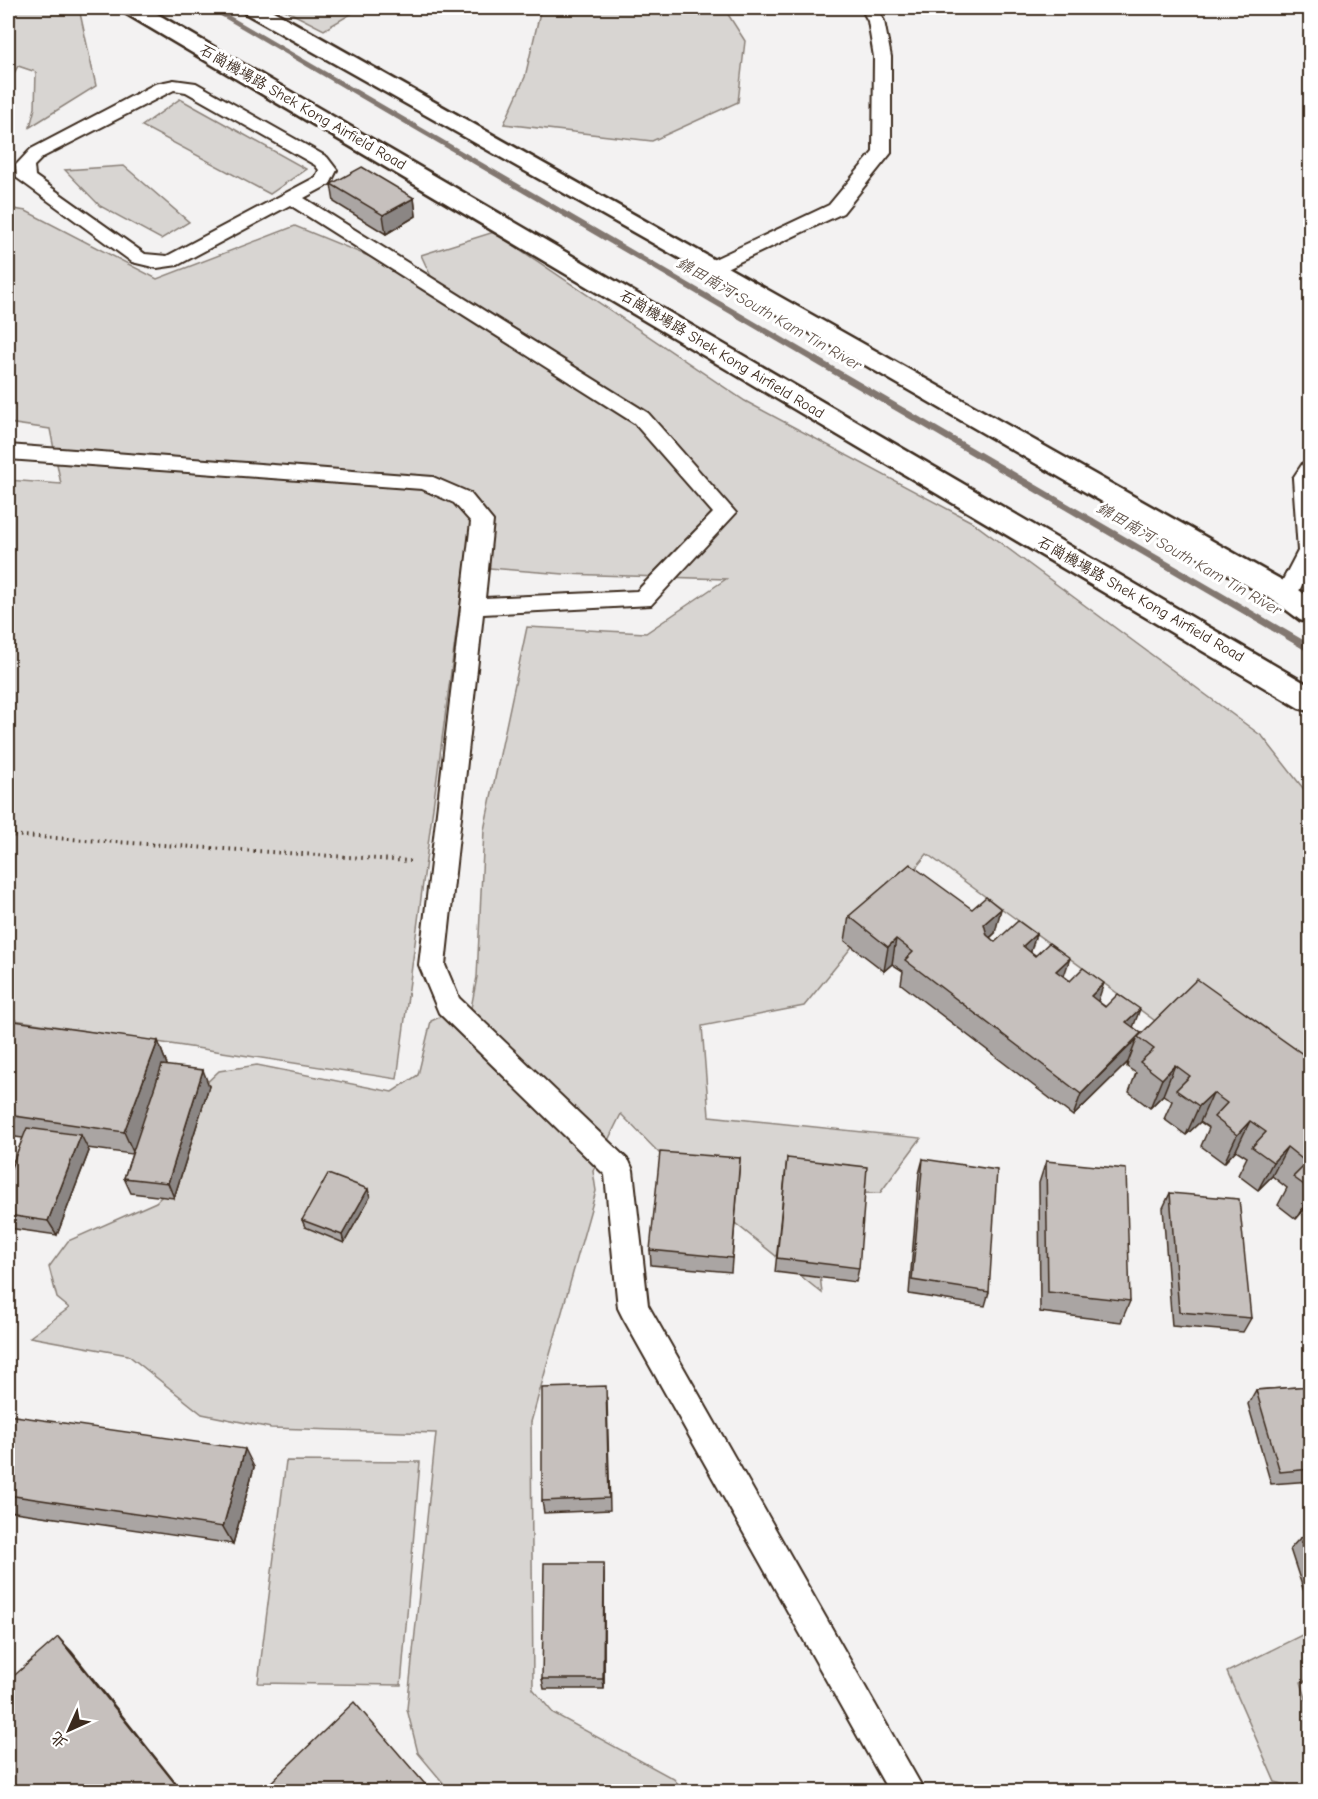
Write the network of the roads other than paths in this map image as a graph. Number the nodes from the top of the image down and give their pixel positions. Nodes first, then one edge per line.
1 (133, 8) edge
2 (253, 8) edge
3 (869, 8) edge
4 (291, 198) junction
5 (713, 267) junction
6 (8, 452) edge
7 (1311, 468) edge
8 (1286, 596) junction
9 (471, 607) junction
10 (1311, 613) edge
11 (1311, 700) edge
12 (908, 1791) edge

1 - 11 street, 石崗機場路 Shek Kong Airfield Road
2 - 5 street
3 - 5 lane
4 - 4 lane
4 - 9 lane
5 - 8 street
6 - 9 lane
7 - 8 lane
8 - 10 street
9 - 12 lane

